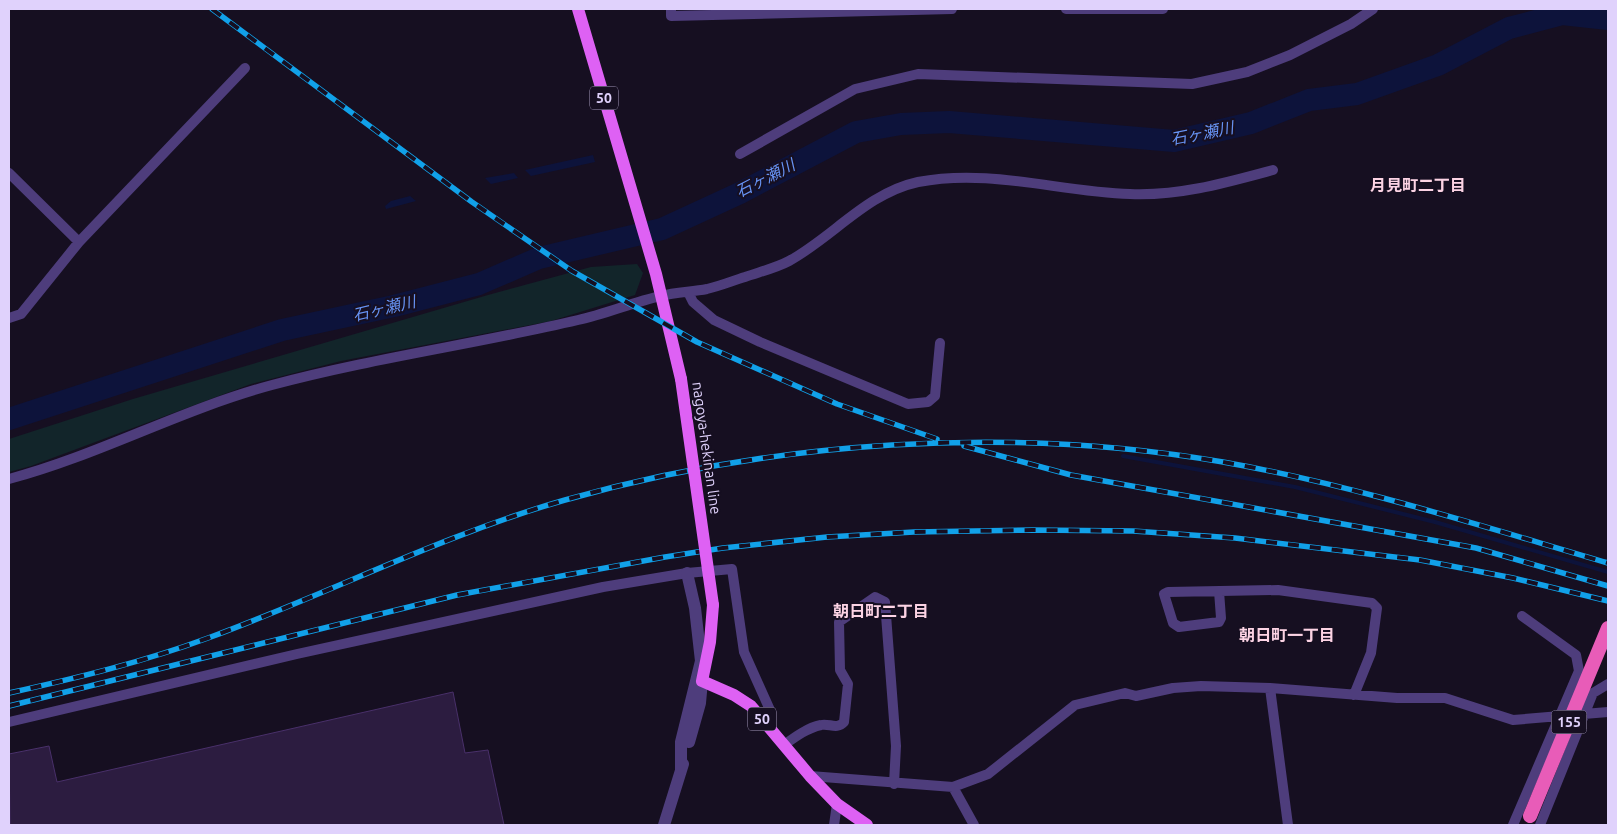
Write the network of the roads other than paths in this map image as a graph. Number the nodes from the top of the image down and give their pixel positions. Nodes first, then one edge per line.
1 (578, 9) edge
2 (670, 9) edge
3 (952, 9) edge
4 (1066, 9) edge
5 (1092, 9) edge
6 (1163, 9) edge
7 (1373, 9) edge
8 (886, 10) edge
9 (245, 68) dead end
10 (740, 154) dead end
11 (1273, 170) dead end
12 (9, 173) edge
13 (78, 242) junction
14 (688, 292) junction
15 (662, 295) junction
16 (9, 318) edge
17 (940, 343) dead end
18 (9, 479) edge
19 (687, 573) junction
20 (1219, 591) junction
21 (1522, 616) dead end
22 (1608, 628) edge
23 (702, 681) junction
24 (1608, 684) edge
25 (1270, 688) junction
26 (1354, 695) junction
27 (1608, 712) edge
28 (1585, 714) junction
29 (1559, 715) junction
30 (9, 722) edge
31 (771, 729) junction
32 (784, 744) junction
33 (681, 770) junction
34 (810, 776) junction
35 (894, 784) junction
36 (953, 787) junction
37 (837, 804) junction
38 (1535, 821) edge
39 (664, 825) edge
40 (834, 825) edge
41 (867, 825) edge
42 (974, 825) edge
43 (1288, 825) edge
44 (1513, 825) edge

1 - 15 main road, nagoya-hekinan line / 50
2 - 8 street
3 - 8 street
4 - 5 street
5 - 6 street
7 - 10 street
9 - 13 street
11 - 14 street
12 - 13 street
13 - 16 street
14 - 15 street
14 - 17 street
15 - 18 street
15 - 23 main road, nagoya-hekinan line / 50, bridge
19 - 30 street
19 - 31 street
19 - 33 street
20 - 20 street
20 - 26 street
21 - 29 street
22 - 38 highway, 155, bridge
23 - 31 main road, 50
23 - 33 street
24 - 28 street
25 - 26 street
25 - 36 street
25 - 43 street
26 - 29 street
27 - 28 street
28 - 29 street
28 - 38 street
29 - 44 street
31 - 32 main road, 50
32 - 34 main road, 50
32 - 35 street
33 - 39 street
34 - 35 street
34 - 37 main road, 50
35 - 36 street
36 - 42 street
37 - 40 street
37 - 41 main road, 50

